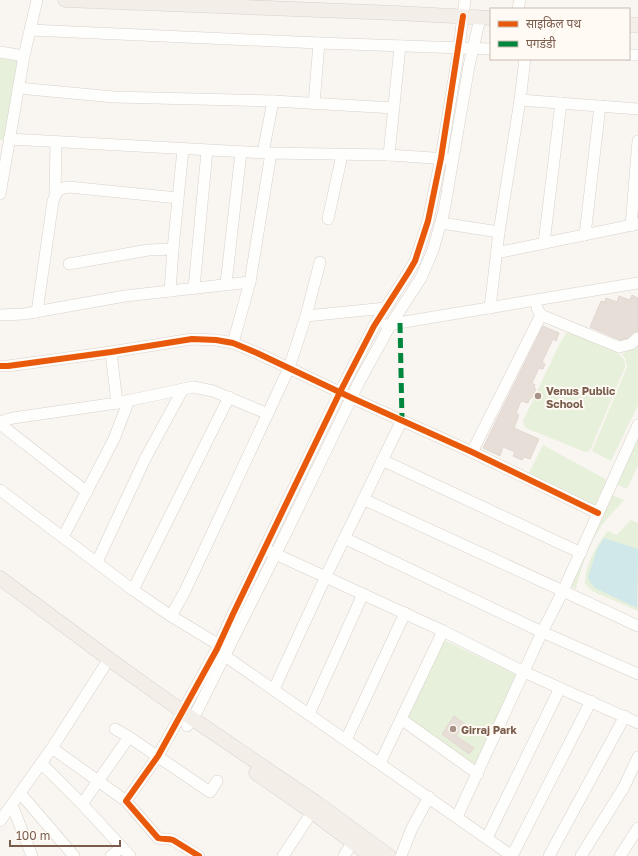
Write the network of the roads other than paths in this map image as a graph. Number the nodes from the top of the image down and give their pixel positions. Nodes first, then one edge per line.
1 (37, 0) edge
2 (65, 0) edge
3 (465, 0) edge
4 (215, 3) edge
5 (463, 16) junction
6 (486, 18) edge
7 (30, 30) junction
8 (319, 43) junction
9 (400, 46) junction
10 (458, 48) junction
11 (473, 49) junction
12 (490, 49) edge
13 (0, 52) edge
14 (24, 56) junction
15 (525, 60) edge
16 (18, 88) junction
17 (520, 100) junction
18 (273, 101) junction
19 (561, 103) junction
20 (314, 104) junction
21 (600, 106) junction
22 (394, 108) junction
23 (638, 109) edge
24 (6, 138) edge
25 (638, 141) edge
26 (56, 142) junction
27 (183, 149) junction
28 (207, 151) junction
29 (241, 152) junction
30 (267, 153) junction
31 (342, 155) junction
32 (389, 155) junction
33 (441, 158) junction
34 (453, 160) junction
35 (0, 194) edge
36 (55, 194) junction
37 (178, 198) junction
38 (328, 219) dead end
39 (441, 223) junction
40 (635, 225) edge
41 (499, 232) junction
42 (585, 235) junction
43 (544, 244) junction
44 (173, 249) junction
45 (496, 253) junction
46 (320, 262) dead end
47 (69, 264) dead end
48 (250, 282) junction
49 (638, 283) edge
50 (226, 284) junction
51 (194, 288) junction
52 (170, 291) junction
53 (533, 301) junction
54 (386, 308) junction
55 (490, 308) junction
56 (37, 312) junction
57 (541, 314) junction
58 (0, 315) edge
59 (306, 316) junction
60 (391, 324) junction
61 (374, 326) junction
62 (638, 338) edge
63 (233, 343) junction
64 (111, 352) junction
65 (0, 366) edge
66 (289, 368) junction
67 (183, 389) junction
68 (340, 392) junction
69 (229, 397) junction
70 (352, 398) junction
71 (129, 400) junction
72 (117, 403) junction
73 (268, 414) junction
74 (402, 420) junction
75 (0, 423) edge
76 (638, 425) edge
77 (472, 452) junction
78 (382, 460) junction
79 (0, 490) edge
80 (87, 492) junction
81 (363, 499) junction
82 (598, 513) junction
83 (63, 537) junction
84 (344, 538) junction
85 (265, 549) junction
86 (581, 553) junction
87 (276, 554) junction
88 (97, 562) junction
89 (326, 576) junction
90 (0, 578) edge
91 (0, 590) edge
92 (133, 590) junction
93 (563, 591) junction
94 (363, 594) junction
95 (405, 613) junction
96 (171, 616) junction
97 (638, 626) edge
98 (443, 631) junction
99 (542, 632) junction
100 (219, 645) junction
101 (225, 656) junction
102 (106, 663) junction
103 (524, 672) junction
104 (638, 674) edge
105 (560, 688) junction
106 (274, 689) junction
107 (591, 702) junction
108 (309, 714) junction
109 (625, 716) junction
110 (185, 718) junction
111 (401, 719) junction
112 (638, 723) edge
113 (115, 730) dead end
114 (129, 737) junction
115 (346, 740) junction
116 (52, 748) junction
117 (158, 756) junction
118 (638, 757) edge
119 (41, 763) junction
120 (380, 763) junction
121 (478, 774) junction
122 (99, 781) junction
123 (217, 781) dead end
124 (20, 793) junction
125 (429, 797) junction
126 (126, 801) junction
127 (82, 804) junction
128 (12, 805) junction
129 (315, 808) junction
130 (458, 817) junction
131 (0, 821) edge
132 (638, 828) edge
133 (355, 838) junction
134 (487, 838) junction
135 (122, 847) junction
136 (378, 854) edge
137 (625, 854) edge
138 (32, 856) edge
139 (74, 856) edge
140 (111, 856) edge
141 (130, 856) edge
142 (199, 856) edge
143 (283, 856) edge
144 (344, 856) edge
145 (401, 856) edge
146 (512, 856) edge
147 (550, 856) edge
148 (581, 856) edge

1 - 7 street
2 - 4 main road
3 - 5 street
4 - 5 main road
5 - 6 main road
5 - 10 street
6 - 11 street
7 - 8 street
7 - 14 street
8 - 9 street
8 - 20 street
9 - 10 street
9 - 22 street
10 - 11 street
10 - 33 street
11 - 12 street
11 - 34 street
13 - 14 street
14 - 16 street
15 - 17 street
16 - 18 street
16 - 24 street
17 - 19 street
17 - 41 street
18 - 20 street
18 - 30 street
19 - 21 street
19 - 43 street
20 - 22 street
21 - 23 street
21 - 42 street
22 - 32 street
24 - 26 street
24 - 35 street
25 - 40 street
26 - 27 street
26 - 36 street
27 - 28 street
27 - 37 street
28 - 29 street
28 - 51 street
29 - 30 street
29 - 50 street
30 - 31 street
30 - 48 street
31 - 32 street
31 - 38 street
32 - 33 street
33 - 34 street
33 - 54 street
34 - 39 street
36 - 37 street
36 - 56 street
37 - 44 street
39 - 41 street
39 - 60 street
40 - 42 street
41 - 45 street
42 - 43 street
43 - 45 street
44 - 47 street
44 - 52 street
45 - 55 street
46 - 59 street
48 - 50 street
48 - 63 street
49 - 53 street
50 - 51 street
51 - 52 street
52 - 56 street
53 - 55 street
53 - 57 street
54 - 59 street
54 - 61 street
55 - 60 street
56 - 58 street
57 - 62 street
57 - 77 street
59 - 66 street
60 - 61 street
60 - 70 street
61 - 68 street
63 - 64 street
63 - 66 street
64 - 65 street
64 - 72 street
66 - 68 street
66 - 73 street
67 - 69 street
67 - 71 street
67 - 88 street
68 - 70 street
68 - 85 street
69 - 73 street
69 - 92 street
70 - 74 street
70 - 87 street
71 - 72 street
71 - 80 street
72 - 75 street
73 - 96 street
74 - 77 street
74 - 78 street
75 - 80 street
76 - 82 street
77 - 82 street
78 - 81 street
78 - 86 street
79 - 83 street
80 - 83 street
81 - 84 street
81 - 93 street
82 - 86 street
83 - 88 street
84 - 89 street
84 - 99 street
85 - 87 street
85 - 100 street
86 - 93 street
87 - 89 street
87 - 101 street
88 - 92 street
89 - 94 street
89 - 106 street
90 - 102 main road
91 - 102 main road
92 - 96 street
93 - 97 street
93 - 99 street
94 - 95 street
94 - 108 street
95 - 98 street
95 - 115 street
96 - 100 street
98 - 103 street
98 - 111 street
99 - 103 street
99 - 104 street
100 - 110 street
101 - 106 street
101 - 110 street
102 - 110 main road
102 - 116 street
103 - 105 street
103 - 121 street
105 - 107 street
105 - 134 street
106 - 108 street
107 - 109 street
107 - 146 street
108 - 115 street
109 - 112 street
109 - 147 street
110 - 117 street
110 - 129 main road
111 - 120 street
111 - 121 street
113 - 114 street
114 - 117 street
114 - 122 street
115 - 120 street
116 - 119 street
116 - 122 street
117 - 123 street
117 - 126 street
118 - 148 street
119 - 124 street
119 - 127 street
120 - 125 street
121 - 130 street
122 - 126 street
122 - 127 street
124 - 128 street
124 - 139 street
125 - 130 street
125 - 145 street
126 - 142 street
127 - 135 street
128 - 131 street
128 - 138 street
129 - 133 main road
129 - 143 street
130 - 134 street
132 - 137 street
133 - 136 main road
133 - 144 street
134 - 146 street
135 - 140 street
135 - 141 street

